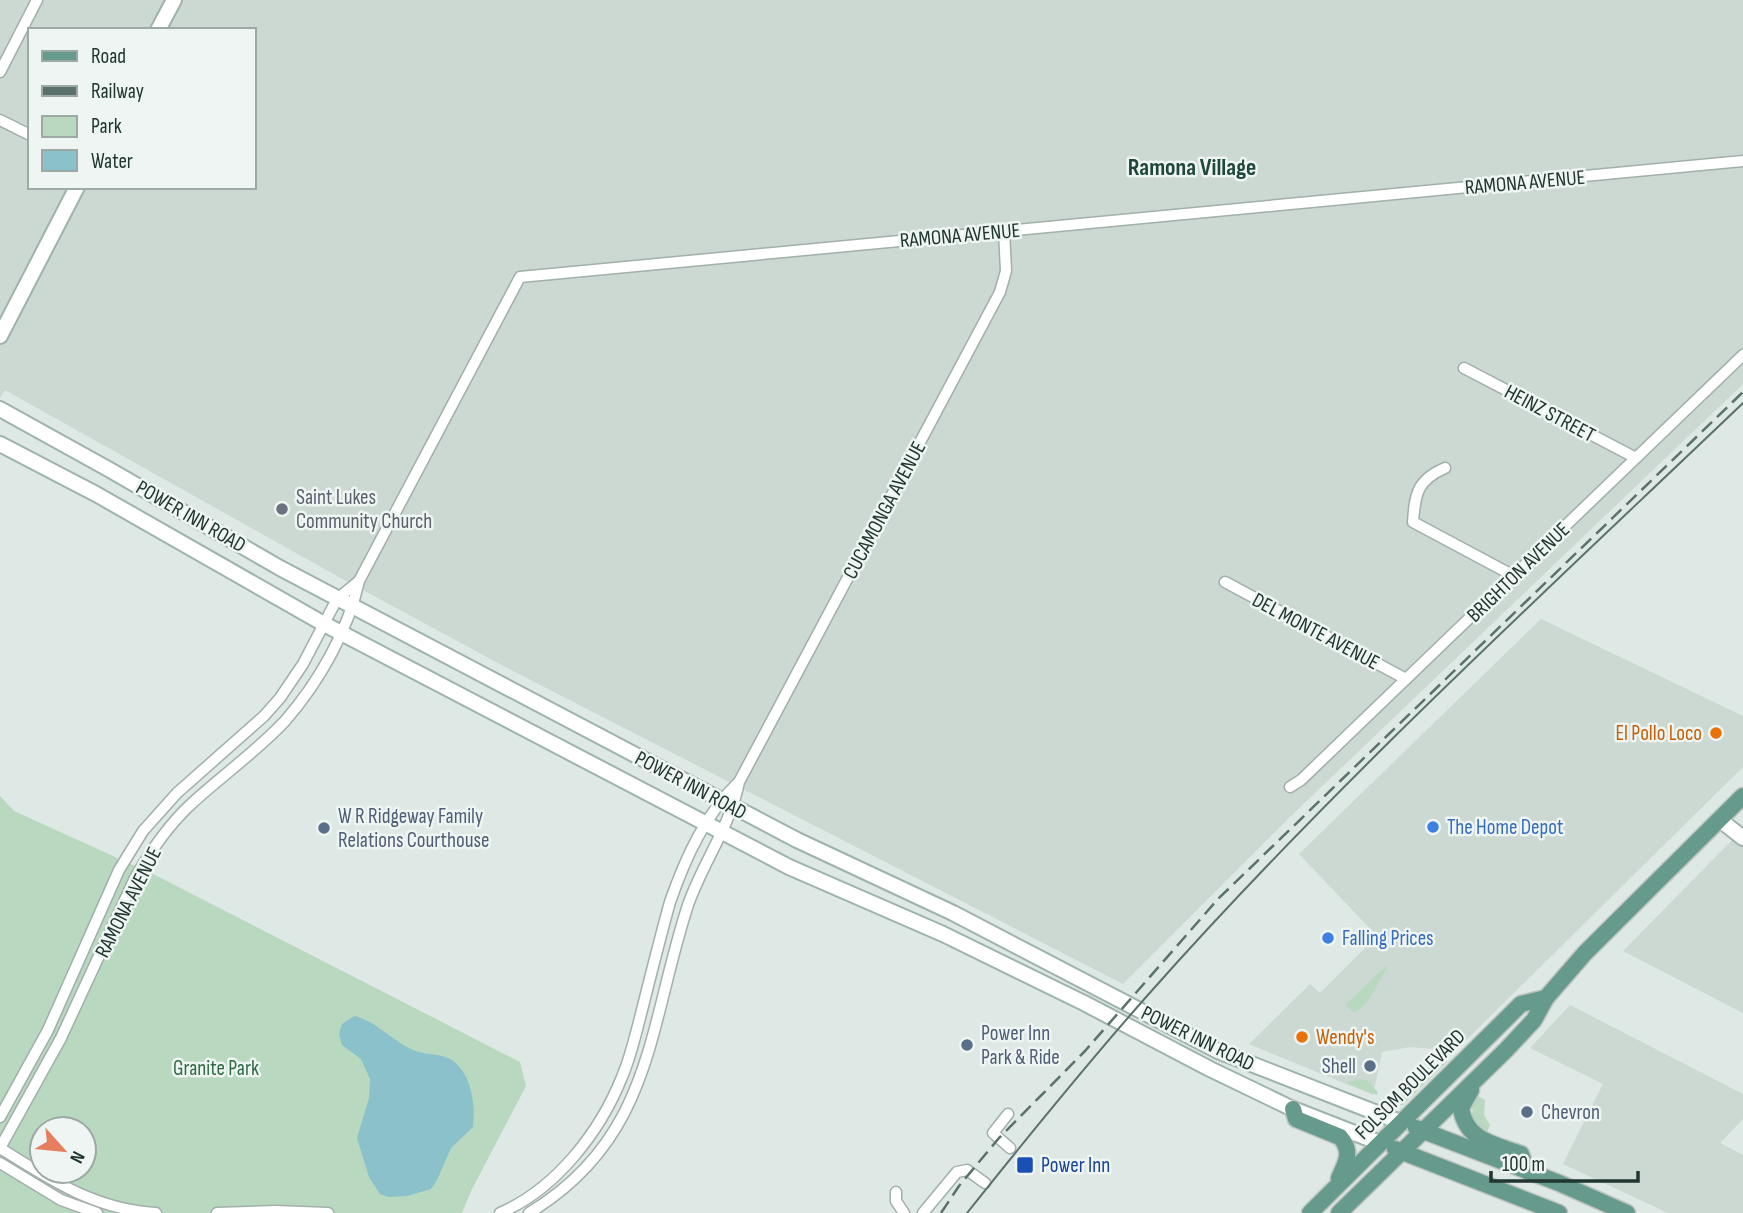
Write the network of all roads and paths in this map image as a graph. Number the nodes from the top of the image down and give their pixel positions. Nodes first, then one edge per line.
1 (37, 0) edge
2 (174, 0) edge
3 (159, 28) edge
4 (0, 72) edge
5 (0, 120) edge
6 (28, 134) edge
7 (1743, 161) edge
8 (76, 189) edge
9 (1004, 231) junction
10 (0, 336) edge
11 (1743, 355) edge
12 (1464, 368) dead end
13 (0, 409) edge
14 (0, 444) edge
15 (1636, 458) junction
16 (1445, 468) dead end
17 (1514, 576) junction
18 (359, 581) junction
19 (1225, 582) dead end
20 (337, 599) junction
21 (353, 607) junction
22 (324, 624) junction
23 (341, 633) junction
24 (1406, 679) junction
25 (739, 782) junction
26 (1290, 787) dead end
27 (1743, 796) edge
28 (720, 800) junction
29 (734, 807) junction
30 (1720, 820) junction
31 (706, 824) junction
32 (722, 832) junction
33 (1743, 838) edge
34 (1546, 998) junction
35 (1478, 1077) junction
36 (1293, 1109) junction
37 (1008, 1114) dead end
38 (0, 1117) edge
39 (1400, 1122) junction
40 (1423, 1131) junction
41 (1380, 1143) junction
42 (1010, 1147) dead end
43 (0, 1148) edge
44 (1402, 1151) junction
45 (0, 1163) edge
46 (1527, 1171) junction
47 (985, 1183) dead end
48 (896, 1192) dead end
49 (1331, 1192) junction
50 (97, 1213) edge
51 (156, 1213) edge
52 (217, 1213) edge
53 (328, 1213) edge
54 (500, 1213) edge
55 (529, 1213) edge
56 (904, 1213) edge
57 (923, 1213) edge
58 (1310, 1213) edge
59 (1339, 1213) edge
60 (1559, 1213) edge
61 (1628, 1213) edge

1 - 4 street
2 - 3 main road
5 - 6 street
7 - 9 street, RAMONA AVENUE
8 - 10 main road
9 - 18 street, RAMONA AVENUE
9 - 25 street, CUCAMONGA AVENUE
11 - 15 street, BRIGHTON AVENUE
12 - 15 street, HEINZ STREET
13 - 20 main road, POWER INN ROAD
14 - 22 main road, POWER INN ROAD
15 - 17 street, BRIGHTON AVENUE
16 - 17 street
17 - 24 street, BRIGHTON AVENUE
18 - 20 street, RAMONA AVENUE
18 - 21 street, RAMONA AVENUE
19 - 24 street, DEL MONTE AVENUE
20 - 21 main road, POWER INN ROAD
20 - 22 street, RAMONA AVENUE
21 - 23 street, RAMONA AVENUE
21 - 28 main road, POWER INN ROAD
22 - 23 main road, POWER INN ROAD
22 - 38 street, RAMONA AVENUE
23 - 31 main road, POWER INN ROAD
23 - 43 street, RAMONA AVENUE
24 - 26 street, BRIGHTON AVENUE
25 - 28 street, CUCAMONGA AVENUE
25 - 29 street, CUCAMONGA AVENUE
27 - 30 main road, FOLSOM BOULEVARD
28 - 29 main road, POWER INN ROAD
28 - 31 street, CUCAMONGA AVENUE
29 - 32 street, CUCAMONGA AVENUE
29 - 39 main road, POWER INN ROAD
30 - 33 main road
30 - 34 main road, FOLSOM BOULEVARD
31 - 32 main road, POWER INN ROAD
31 - 54 street, CUCAMONGA AVENUE
32 - 36 main road, POWER INN ROAD
32 - 55 street, CUCAMONGA AVENUE
34 - 35 main road, FOLSOM BOULEVARD
34 - 39 main road, FOLSOM BOULEVARD
35 - 40 main road, FOLSOM BOULEVARD
35 - 46 main road
36 - 41 main road, POWER INN ROAD
36 - 49 main road
37 - 42 street
39 - 40 main road
39 - 41 main road, FOLSOM BOULEVARD
40 - 44 main road, FOLSOM BOULEVARD
40 - 46 main road
41 - 44 main road
41 - 49 main road, FOLSOM BOULEVARD
43 - 51 street
44 - 59 main road, FOLSOM BOULEVARD
44 - 60 main road
45 - 50 street
46 - 61 main road
47 - 57 street
48 - 56 street
49 - 58 main road, FOLSOM BOULEVARD
52 - 53 street

